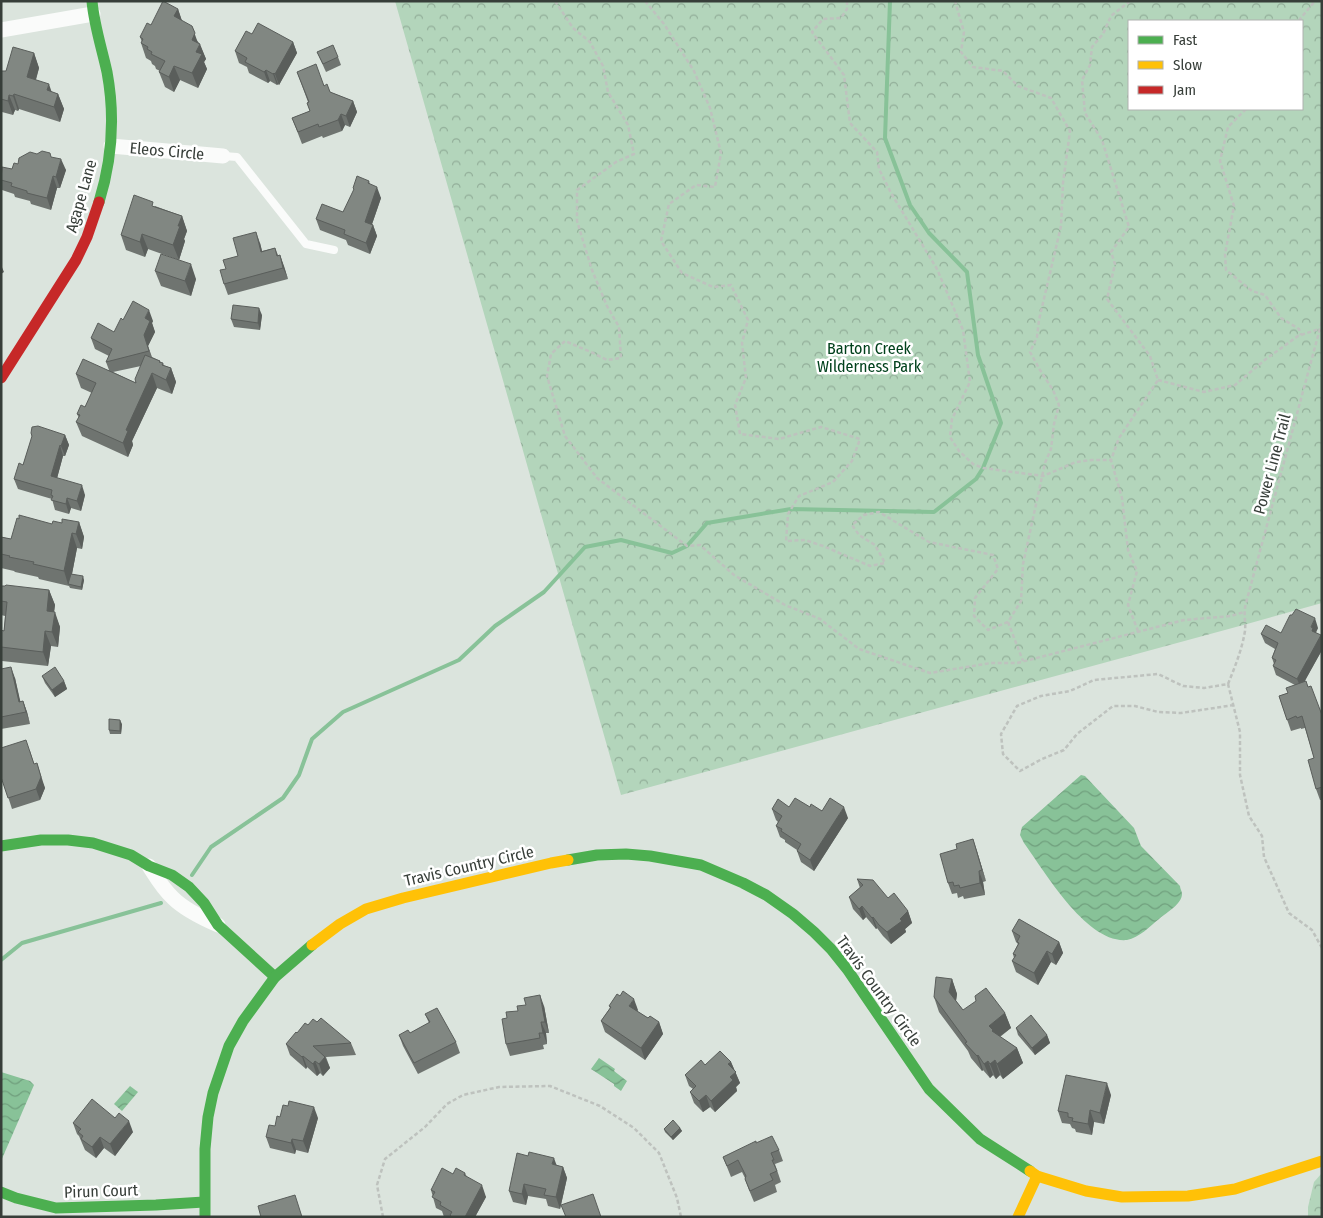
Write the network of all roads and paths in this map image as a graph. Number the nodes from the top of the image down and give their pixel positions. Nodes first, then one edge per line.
1 (555, 1) edge
2 (645, 1) edge
3 (847, 1) edge
4 (955, 1) edge
5 (1130, 1) edge
6 (1316, 1) edge
7 (92, 8) edge
8 (1300, 20) edge
9 (1, 30) edge
10 (1245, 110) edge
11 (111, 146) junction
12 (224, 156) joint
13 (334, 250) dead end
14 (1322, 321) edge
15 (1320, 329) junction
16 (1300, 336) junction
17 (1, 378) edge
18 (1158, 380) junction
19 (1110, 460) junction
20 (1043, 476) junction
21 (1244, 612) junction
22 (1008, 622) junction
23 (1138, 631) junction
24 (1024, 661) junction
25 (1228, 684) junction
26 (1234, 705) junction
27 (1, 846) edge
28 (149, 866) joint
29 (218, 925) joint
30 (1322, 948) edge
31 (275, 977) junction
32 (1322, 1161) edge
33 (1037, 1176) junction
34 (1, 1192) edge
35 (204, 1202) junction
36 (85, 1212) edge
37 (205, 1217) edge
38 (383, 1217) edge
39 (681, 1217) edge
40 (1018, 1217) edge

1 - 24 path
2 - 22 path
3 - 20 path
4 - 20 path
5 - 18 path
6 - 8 path
7 - 9 street
7 - 11 street, Agape Lane
10 - 16 path
11 - 12 street, Eleos Circle
11 - 17 street, Agape Lane
12 - 13 lane
14 - 15 path, Power Line Trail
15 - 16 path
15 - 21 path, Power Line Trail
16 - 18 path
18 - 19 path
19 - 20 path
19 - 23 path
20 - 22 path
21 - 23 path
21 - 25 path, Power Line Trail
22 - 24 path
23 - 24 path
25 - 26 path
25 - 26 path
26 - 30 path
27 - 28 street
28 - 29 street
29 - 31 street
31 - 33 street, Travis Country Circle
31 - 35 street, Travis Country Circle
32 - 33 street, Travis Country Circle
33 - 40 street
34 - 36 street, Pirun Court
35 - 36 street, Pirun Court
35 - 37 street, Travis Country Circle
38 - 39 path

